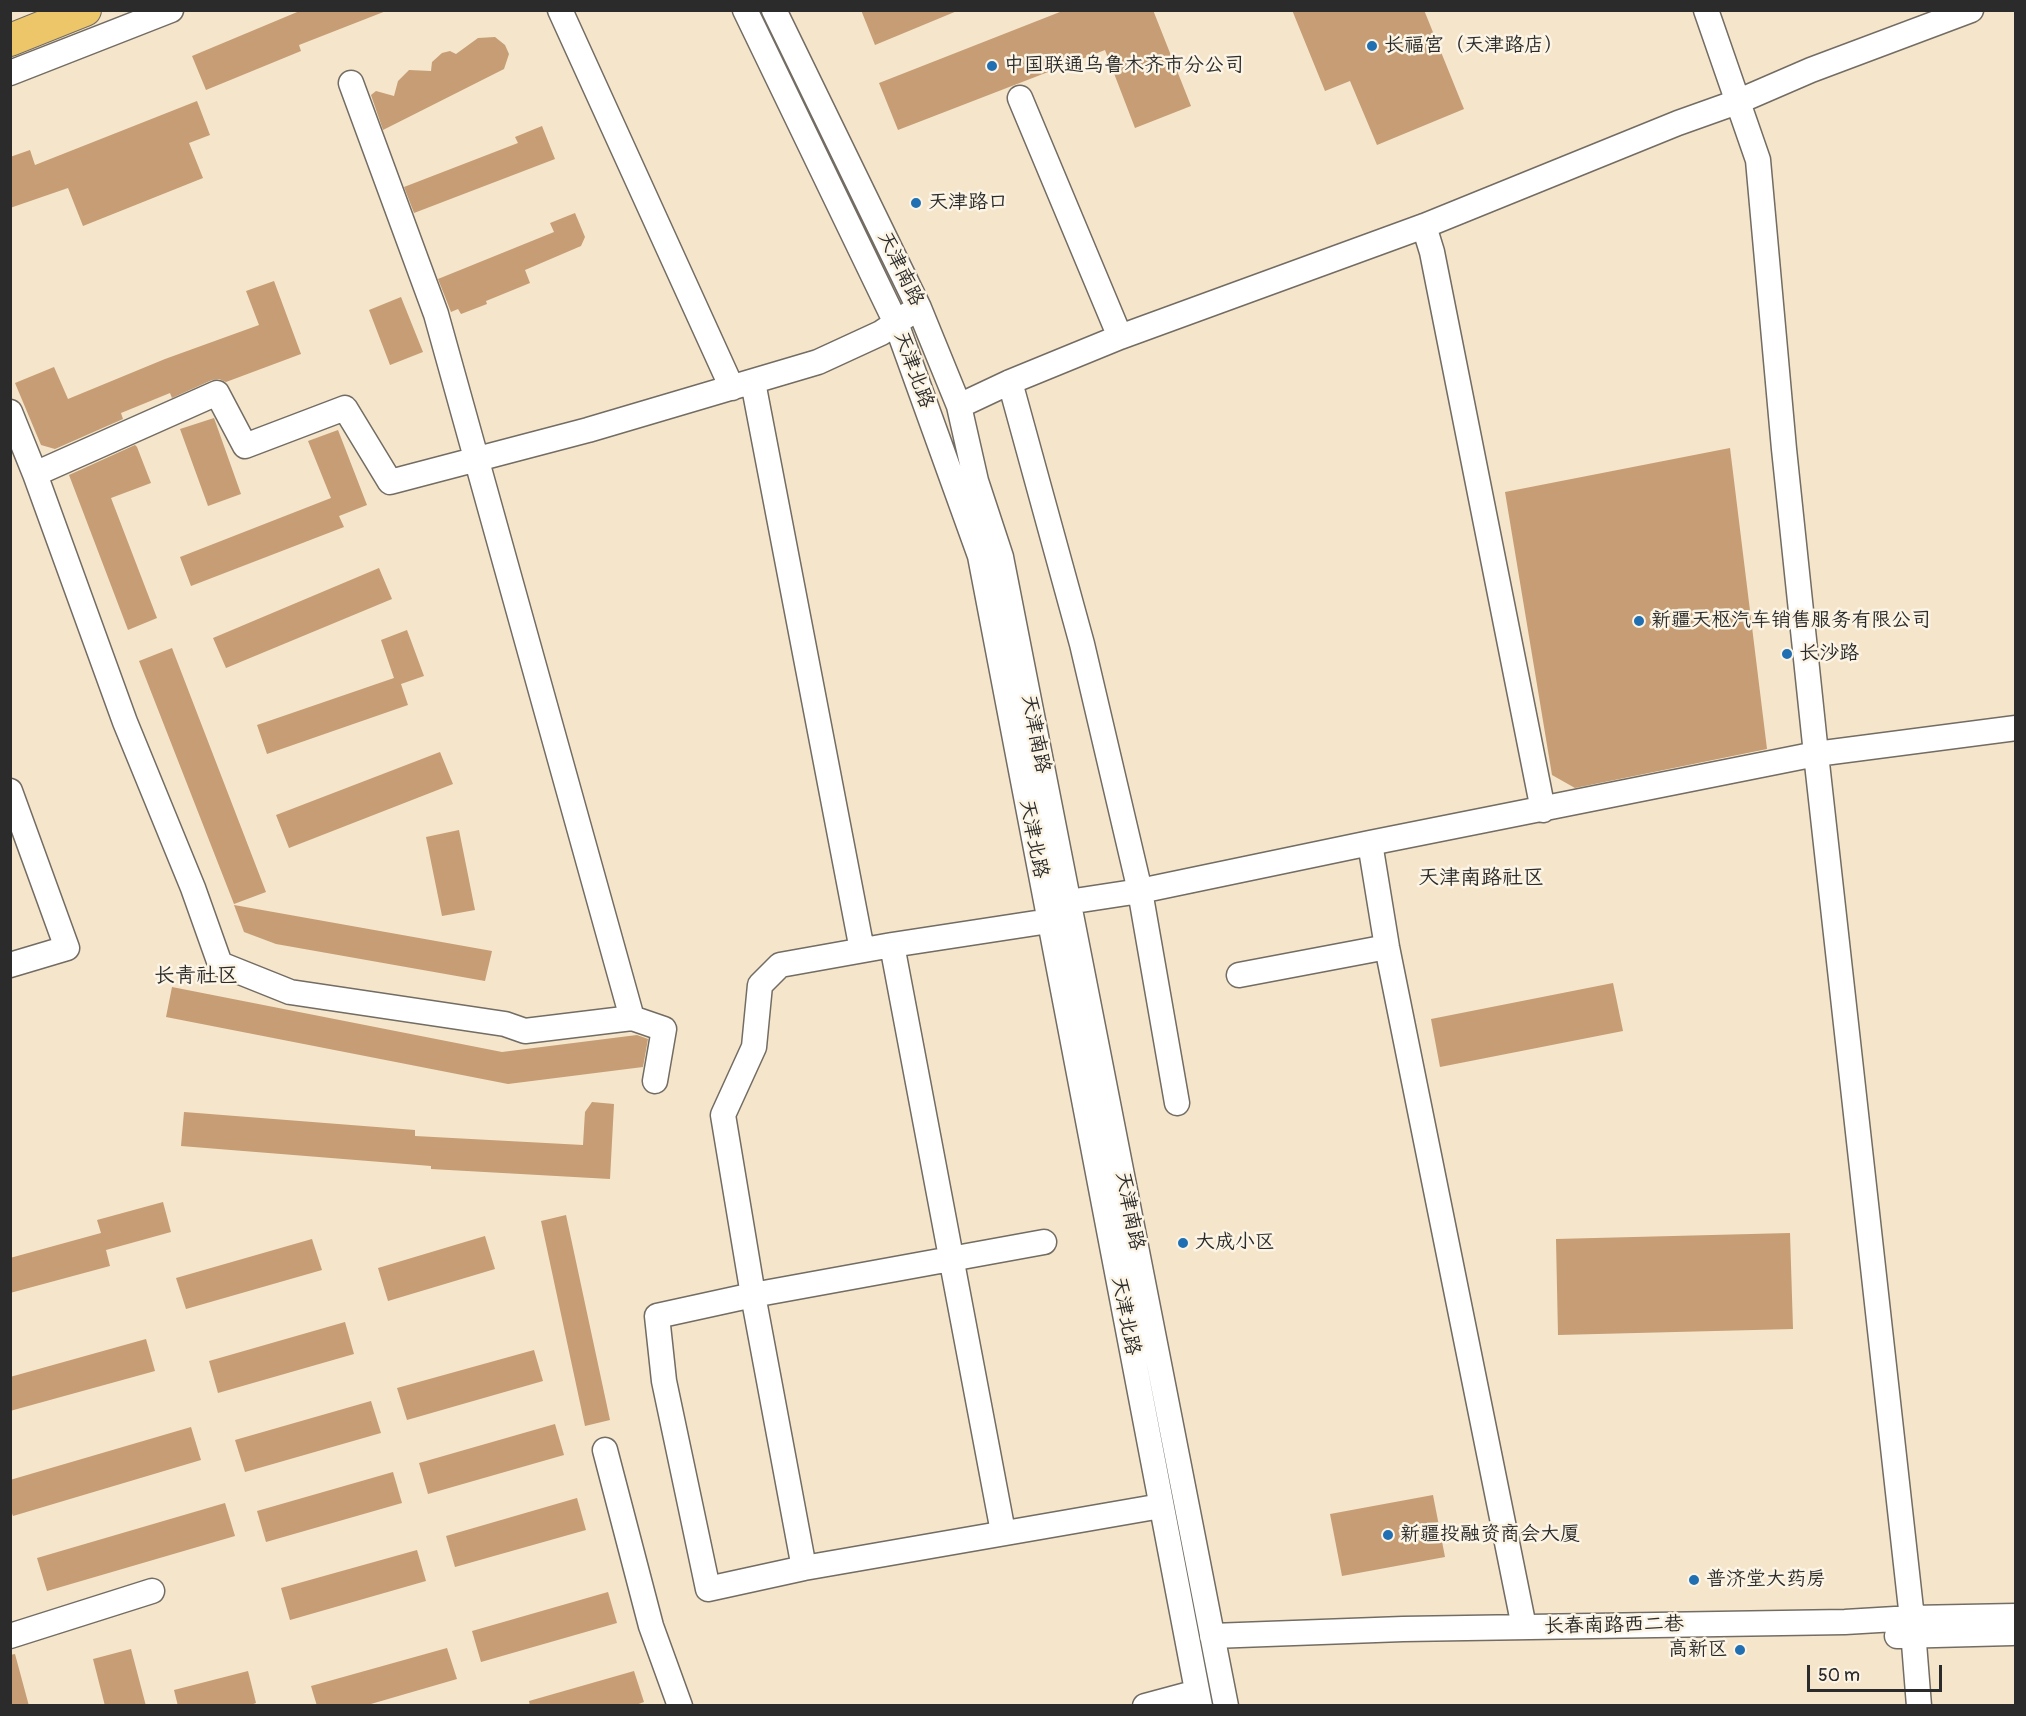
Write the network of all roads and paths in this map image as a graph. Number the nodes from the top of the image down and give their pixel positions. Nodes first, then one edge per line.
1 (33, 10) edge
2 (85, 10) edge
3 (171, 10) edge
4 (560, 10) edge
5 (745, 10) edge
6 (774, 10) edge
7 (1706, 10) edge
8 (1971, 10) edge
9 (10, 20) edge
10 (10, 40) edge
11 (10, 74) edge
12 (351, 83) dead end
13 (1020, 98) dead end
14 (1737, 102) junction
15 (1424, 226) junction
16 (919, 308) junction
17 (896, 323) junction
18 (1120, 337) junction
19 (1010, 382) junction
20 (742, 385) junction
21 (959, 406) junction
22 (10, 412) edge
23 (476, 459) junction
24 (35, 474) junction
25 (2016, 728) edge
26 (1816, 754) junction
27 (10, 791) edge
28 (1543, 810) junction
29 (1370, 843) junction
30 (1140, 891) junction
31 (1068, 902) junction
32 (1049, 921) junction
33 (892, 945) junction
34 (1387, 947) junction
35 (862, 951) junction
36 (10, 965) edge
37 (1239, 975) dead end
38 (632, 1018) junction
39 (655, 1081) dead end
40 (1177, 1102) dead end
41 (1044, 1242) dead end
42 (950, 1259) junction
43 (753, 1295) junction
44 (1175, 1438) junction
45 (1150, 1445) junction
46 (605, 1450) dead end
47 (1161, 1506) junction
48 (1003, 1532) junction
49 (804, 1569) junction
50 (152, 1591) dead end
51 (2016, 1616) edge
52 (1524, 1627) junction
53 (1912, 1627) junction
54 (2016, 1633) edge
55 (10, 1636) edge
56 (1213, 1642) junction
57 (1198, 1699) edge
58 (680, 1706) edge
59 (1145, 1706) edge
60 (1226, 1706) edge
61 (1919, 1706) edge

1 - 9 main road
2 - 10 main road
3 - 11 street
4 - 20 street
5 - 17 street, 天津北路
6 - 16 street, 天津南路
7 - 14 street
8 - 14 street
12 - 23 street
13 - 18 street
14 - 15 street
14 - 26 street
15 - 18 street
15 - 28 street
16 - 17 street
16 - 21 street, 天津南路
17 - 20 street
17 - 32 street, 天津北路
18 - 19 street
19 - 21 street
19 - 30 street
20 - 23 street
20 - 35 street
21 - 31 street, 天津南路
22 - 24 street
23 - 24 street
23 - 38 street
24 - 38 street
25 - 26 street
26 - 28 street
26 - 53 street
27 - 36 street
28 - 29 street
29 - 30 street
29 - 34 street
30 - 31 street
30 - 40 street
31 - 44 street, 天津南路
32 - 33 street
32 - 45 street, 天津北路
33 - 35 street
33 - 42 street
34 - 37 street
34 - 52 street
35 - 43 street
38 - 39 street
41 - 42 street
42 - 43 street
42 - 48 street
43 - 49 street
43 - 49 street
44 - 45 street
44 - 56 street, 天津南路
45 - 47 street, 天津北路
46 - 58 street
47 - 48 street
47 - 57 street, 天津北路
48 - 49 street
50 - 55 street
51 - 53 street, 长春南路西二巷
52 - 53 street, 长春南路西二巷
52 - 56 street, 长春南路西二巷
53 - 54 street, 长春南路西二巷
53 - 56 street, 长春南路西二巷
53 - 61 street
56 - 60 street, 天津南路
57 - 59 street

